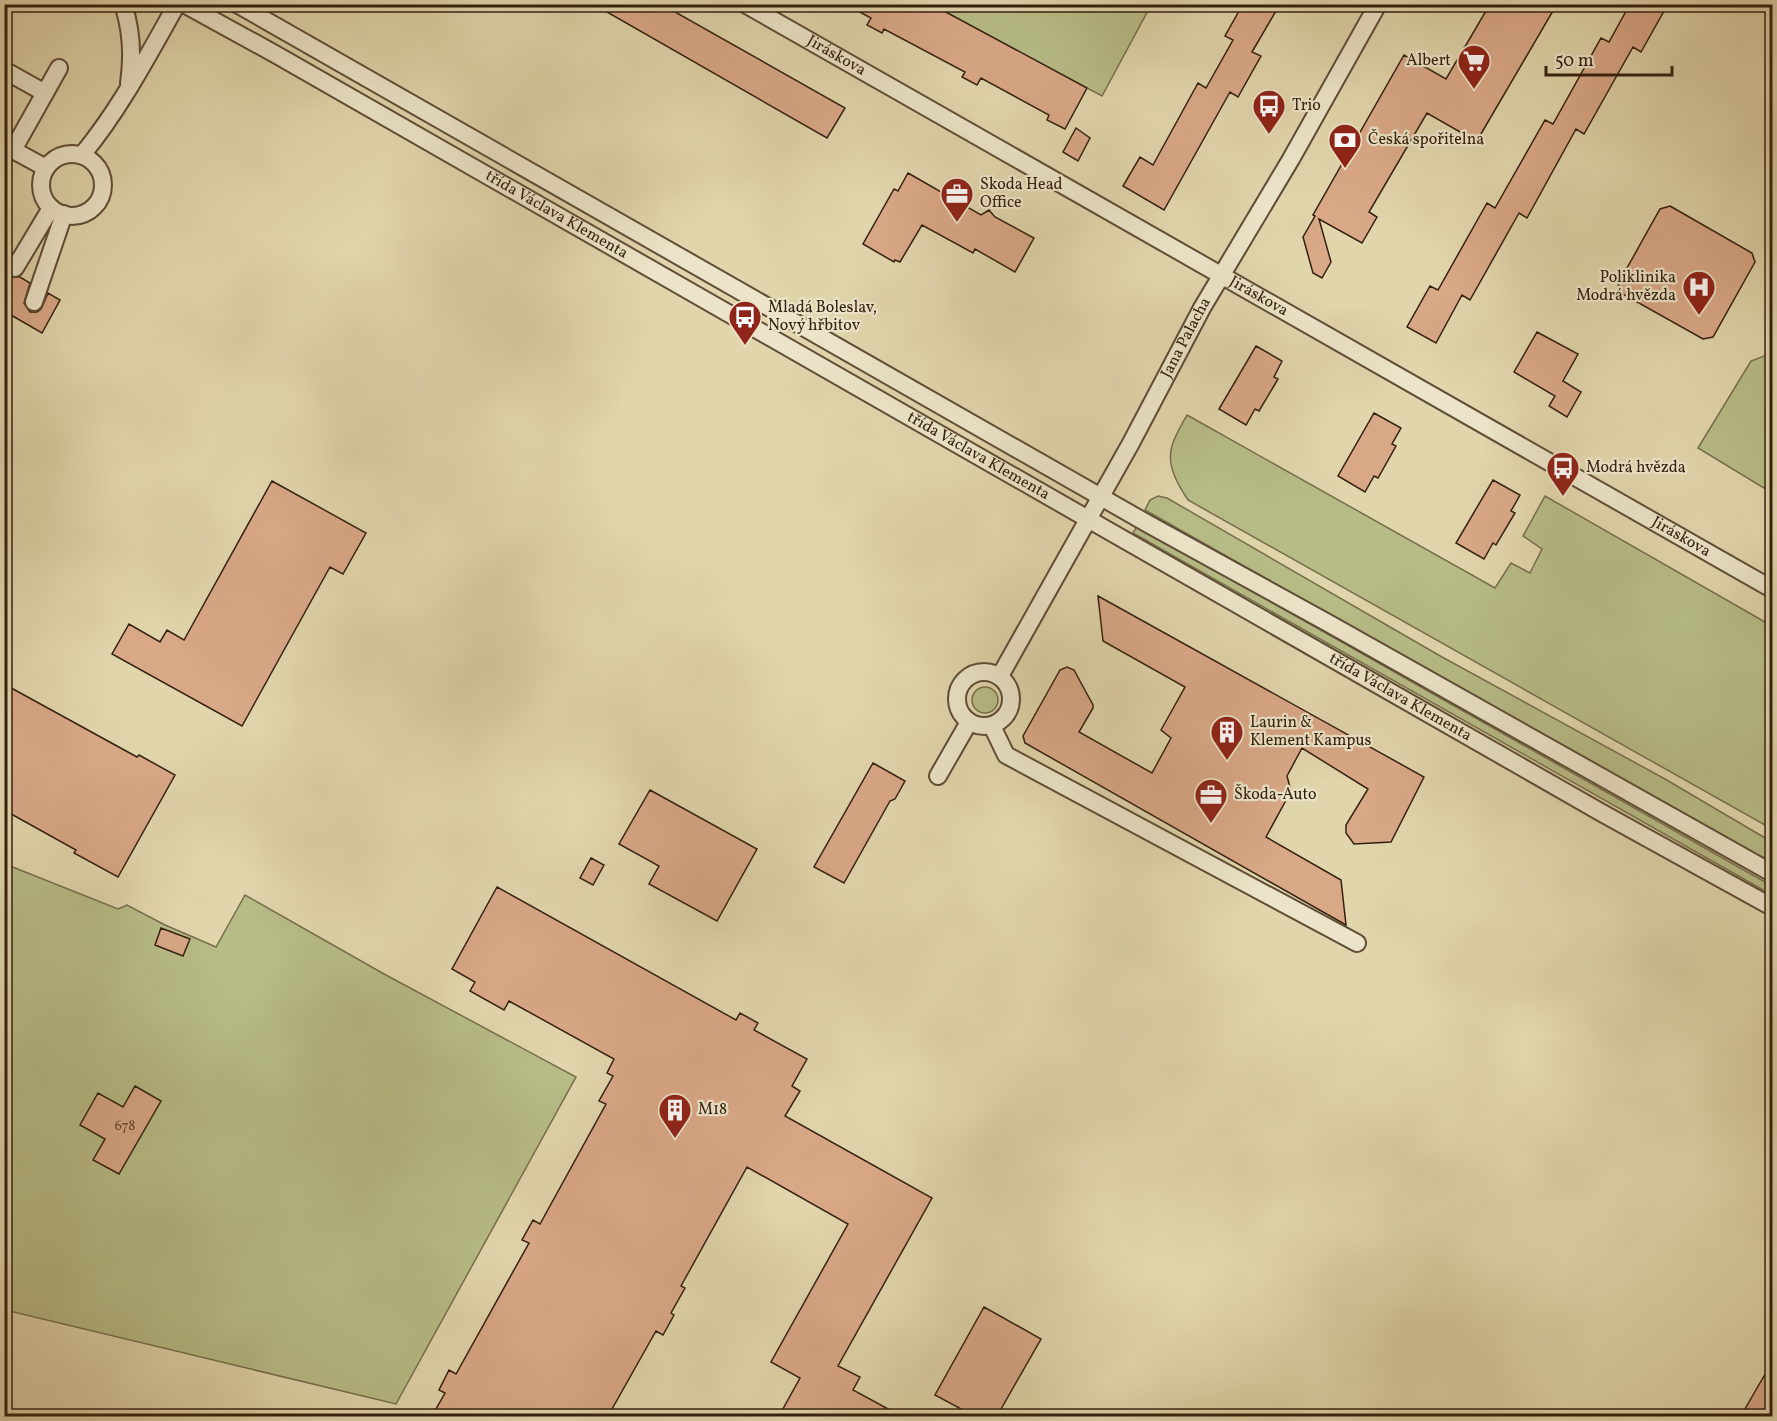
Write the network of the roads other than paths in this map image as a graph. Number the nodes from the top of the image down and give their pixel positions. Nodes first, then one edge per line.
1 (123, 4) edge
2 (177, 4) edge
3 (184, 4) edge
4 (237, 4) edge
5 (745, 4) edge
6 (1378, 4) edge
7 (59, 68) dead end
8 (4, 70) edge
9 (128, 92) junction
10 (45, 93) junction
11 (9, 151) edge
12 (82, 155) junction
13 (46, 168) junction
14 (58, 211) junction
15 (15, 268) dead end
16 (1221, 275) junction
17 (34, 302) dead end
18 (1101, 496) junction
19 (1088, 519) junction
20 (1773, 589) edge
21 (1000, 676) junction
22 (969, 722) junction
23 (992, 726) junction
24 (938, 776) dead end
25 (1773, 873) edge
26 (1773, 907) edge
27 (1357, 943) dead end

1 - 9 street
2 - 9 street
3 - 19 street, třída Václava Klementa
4 - 18 street, třída Václava Klementa
5 - 16 street, Jiráskova
6 - 16 street, Jana Palacha
7 - 10 street
8 - 10 street
9 - 12 street
10 - 11 street
11 - 13 street
12 - 13 street
12 - 14 street
13 - 14 street
14 - 15 street
14 - 17 street
16 - 18 street, Jana Palacha
16 - 20 street, Jiráskova
18 - 19 street, Jana Palacha
18 - 25 street, třída Václava Klementa
19 - 21 street, Jana Palacha
19 - 26 street, třída Václava Klementa
21 - 22 street
21 - 23 street
22 - 23 street
22 - 24 street
23 - 27 street

